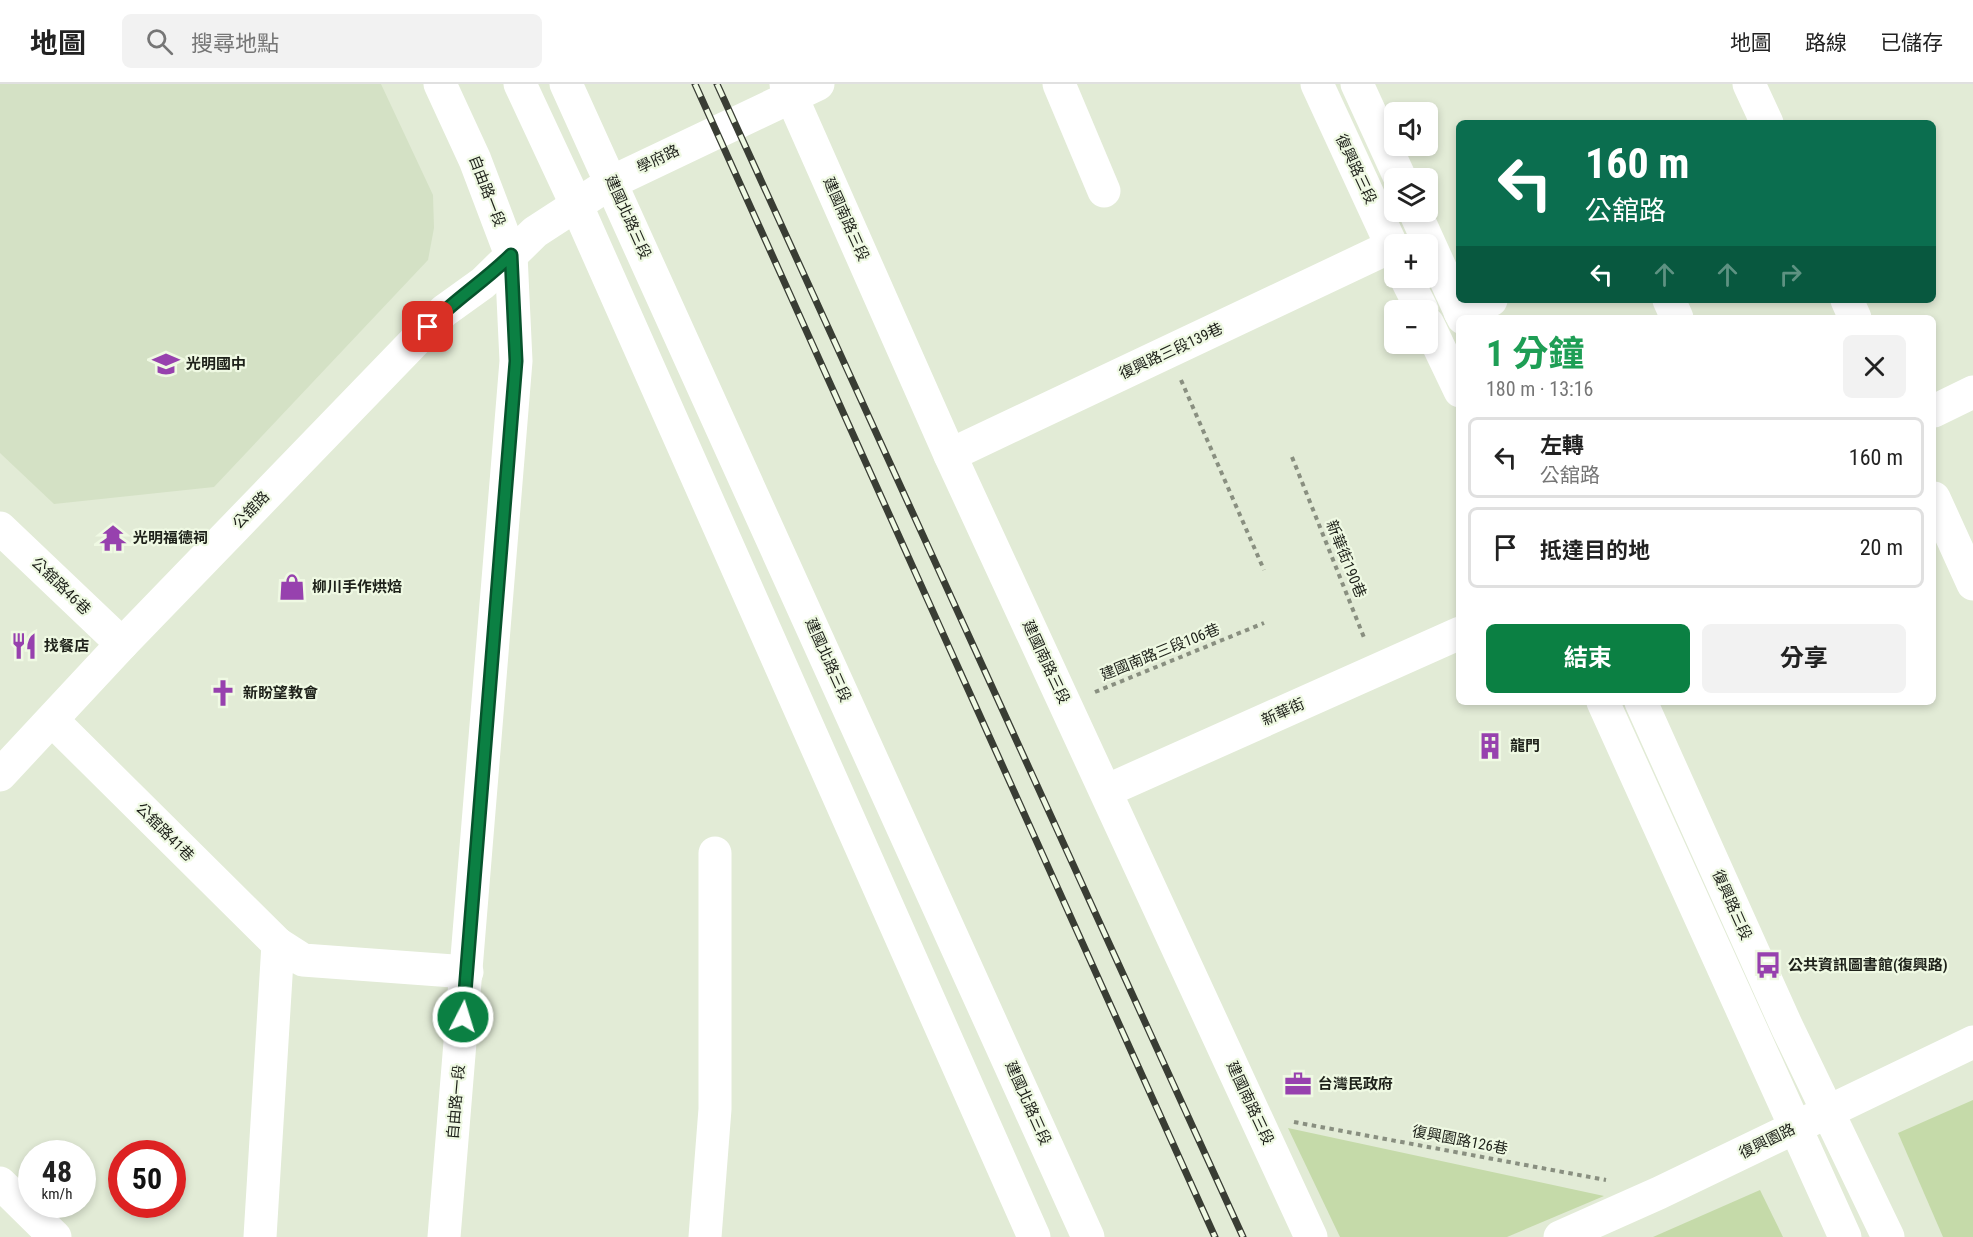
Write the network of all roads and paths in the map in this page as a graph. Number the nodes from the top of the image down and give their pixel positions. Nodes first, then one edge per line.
1 (440, 84) edge
2 (520, 84) edge
3 (566, 84) edge
4 (1059, 84) edge
5 (1317, 84) edge
6 (1357, 84) edge
7 (1749, 84) edge
8 (798, 88) edge
9 (1766, 120) edge
10 (1395, 168) edge
11 (612, 182) junction
12 (1104, 191) dead end
13 (576, 204) junction
14 (1419, 222) edge
15 (1386, 234) edge
16 (1384, 254) edge
17 (511, 255) junction
18 (1485, 303) edge
19 (1461, 315) edge
20 (1438, 345) edge
21 (1168, 352) junction
22 (1456, 384) edge
23 (1973, 392) edge
24 (1936, 410) edge
25 (950, 454) junction
26 (1292, 457) dead end
27 (1936, 502) edge
28 (0, 528) edge
29 (1264, 570) dead end
30 (1973, 584) edge
31 (1264, 623) dead end
32 (1456, 635) edge
33 (122, 644) junction
34 (1377, 669) junction
35 (1066, 704) junction
36 (1604, 705) edge
37 (1642, 705) edge
38 (52, 720) junction
39 (0, 775) edge
40 (1106, 791) junction
41 (715, 853) dead end
42 (278, 944) junction
43 (467, 972) junction
44 (1973, 1042) edge
45 (1828, 1113) junction
46 (1256, 1115) junction
47 (1795, 1127) junction
48 (0, 1183) edge
49 (1659, 1193) junction
50 (56, 1237) edge
51 (260, 1237) edge
52 (444, 1237) edge
53 (705, 1237) edge
54 (1034, 1237) edge
55 (1088, 1237) edge
56 (1311, 1237) edge
57 (1560, 1237) edge
58 (1845, 1237) edge
59 (1887, 1237) edge

1 - 17 street, 自由路一段
2 - 13 street
3 - 11 street, 建國北路三段
4 - 12 street
5 - 15 street, 復興路三段
6 - 10 street
7 - 9 street
8 - 11 street, 學府路
8 - 25 street, 建國南路三段
11 - 13 street, 學府路
11 - 55 street, 建國北路三段
13 - 17 street, 學府路
13 - 54 street
14 - 19 street
16 - 21 street, 復興路三段139巷
17 - 33 street, 公舘路
17 - 43 street, 自由路一段
18 - 19 street
20 - 22 street
21 - 25 street, 復興路三段139巷
21 - 29 path
23 - 24 street
25 - 35 street, 建國南路三段
26 - 34 path, 新華街190巷
27 - 30 street
28 - 33 street, 公舘路46巷
31 - 35 path, 建國南路三段106巷
32 - 34 street, 新華街
33 - 38 street, 公舘路
34 - 40 street, 新華街
35 - 40 street, 建國南路三段
36 - 47 street
37 - 45 street, 復興路三段
38 - 39 street, 公舘路
38 - 42 street, 公舘路41巷
40 - 46 street, 建國南路三段
41 - 53 street
42 - 43 street, 公舘路41巷
42 - 51 street
43 - 52 street, 自由路一段
44 - 45 street, 復興園路
45 - 47 street, 復興園路
45 - 59 street, 復興路三段
46 - 49 path, 復興園路126巷
46 - 56 street, 建國南路三段
47 - 49 street, 復興園路
47 - 58 street
48 - 50 street
49 - 57 street, 復興園路

